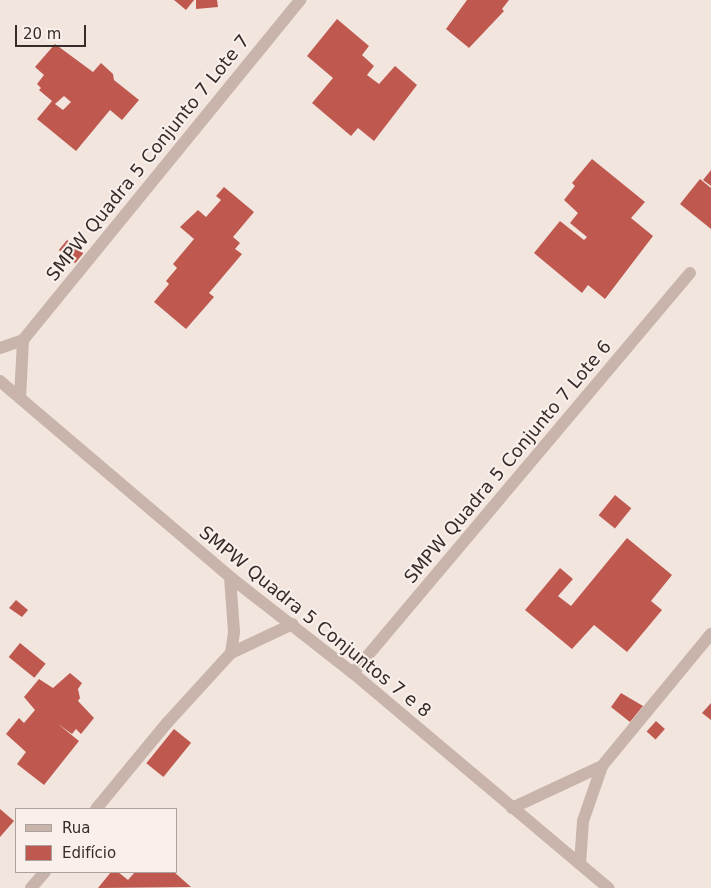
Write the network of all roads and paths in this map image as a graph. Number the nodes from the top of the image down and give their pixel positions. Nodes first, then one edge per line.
1 (300, 0) edge
2 (690, 273) dead end
3 (24, 340) junction
4 (0, 348) edge
5 (0, 381) edge
6 (20, 398) junction
7 (230, 578) junction
8 (293, 624) junction
9 (711, 634) edge
10 (231, 653) junction
11 (353, 673) junction
12 (602, 766) junction
13 (97, 808) edge
14 (512, 808) junction
15 (580, 864) junction
16 (43, 873) edge
17 (31, 888) edge
18 (608, 888) edge

1 - 3 street, SMPW Quadra 5 Conjunto 7 Lote 7
2 - 11 street, SMPW Quadra 5 Conjunto 7 Lote 6
3 - 4 street
3 - 6 street
5 - 6 street, SMPW Quadra 5 Conjuntos 7 e 8
6 - 7 street, SMPW Quadra 5 Conjuntos 7 e 8
7 - 8 street, SMPW Quadra 5 Conjuntos 7 e 8
7 - 10 street
8 - 10 street
8 - 11 street, SMPW Quadra 5 Conjuntos 7 e 8
9 - 12 street
10 - 13 street
11 - 14 street, SMPW Quadra 5 Conjuntos 7 e 8
12 - 14 street
12 - 15 street
14 - 15 street, SMPW Quadra 5 Conjuntos 7 e 8
15 - 18 street, SMPW Quadra 5 Conjuntos 7 e 8
16 - 17 street

